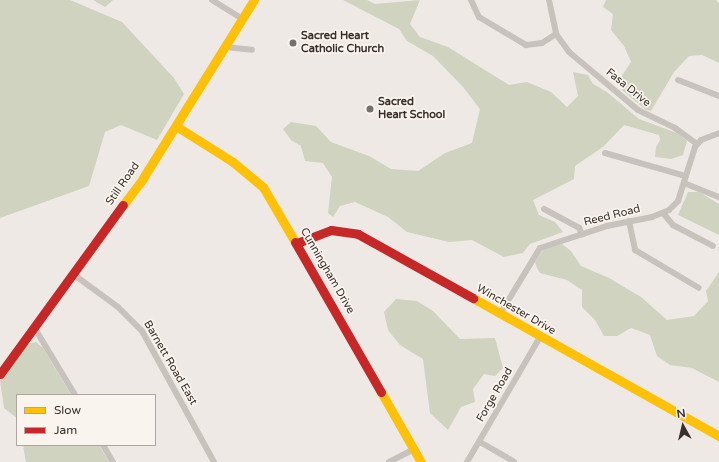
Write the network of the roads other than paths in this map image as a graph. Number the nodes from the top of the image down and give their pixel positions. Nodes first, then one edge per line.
1 (212, 0) edge
2 (254, 0) edge
3 (471, 0) edge
4 (549, 0) edge
5 (242, 18) junction
6 (556, 34) junction
7 (224, 47) junction
8 (252, 50) dead end
9 (678, 80) dead end
10 (719, 96) edge
11 (176, 126) junction
12 (719, 133) edge
13 (697, 144) junction
14 (605, 153) dead end
15 (686, 176) junction
16 (684, 183) junction
17 (719, 197) edge
18 (544, 209) dead end
19 (664, 213) junction
20 (629, 221) junction
21 (582, 234) junction
22 (298, 243) junction
23 (712, 246) dead end
24 (73, 274) junction
25 (699, 288) dead end
26 (500, 314) junction
27 (34, 328) junction
28 (540, 337) junction
29 (0, 374) edge
30 (74, 394) edge
31 (719, 436) edge
32 (480, 442) junction
33 (104, 446) edge
34 (414, 449) junction
35 (113, 462) edge
36 (214, 462) edge
37 (389, 462) edge
38 (421, 462) edge
39 (467, 462) edge
40 (514, 462) edge

1 - 5 street
2 - 5 street, Still Road
3 - 6 street
4 - 6 street
5 - 7 street, Still Road
6 - 13 street, Fasa Drive
7 - 8 street
7 - 11 street, Still Road
9 - 10 street
11 - 22 street, Cunningham Drive
11 - 24 street, Still Road
12 - 13 street
13 - 15 street
14 - 15 street
15 - 16 street
16 - 17 street
16 - 19 street
18 - 21 street
19 - 20 street, Reed Road
19 - 23 street
20 - 21 street, Reed Road
20 - 25 street
21 - 26 street, Reed Road
22 - 26 street, Winchester Drive
22 - 34 street, Cunningham Drive
24 - 27 street, Still Road
24 - 36 street, Barnett Road East
26 - 28 street, Winchester Drive
27 - 29 street, Still Road
27 - 30 street
28 - 31 street, Winchester Drive
28 - 32 street, Forge Road
32 - 39 street, Forge Road
32 - 40 street
33 - 35 street
34 - 37 street
34 - 38 street, Cunningham Drive

